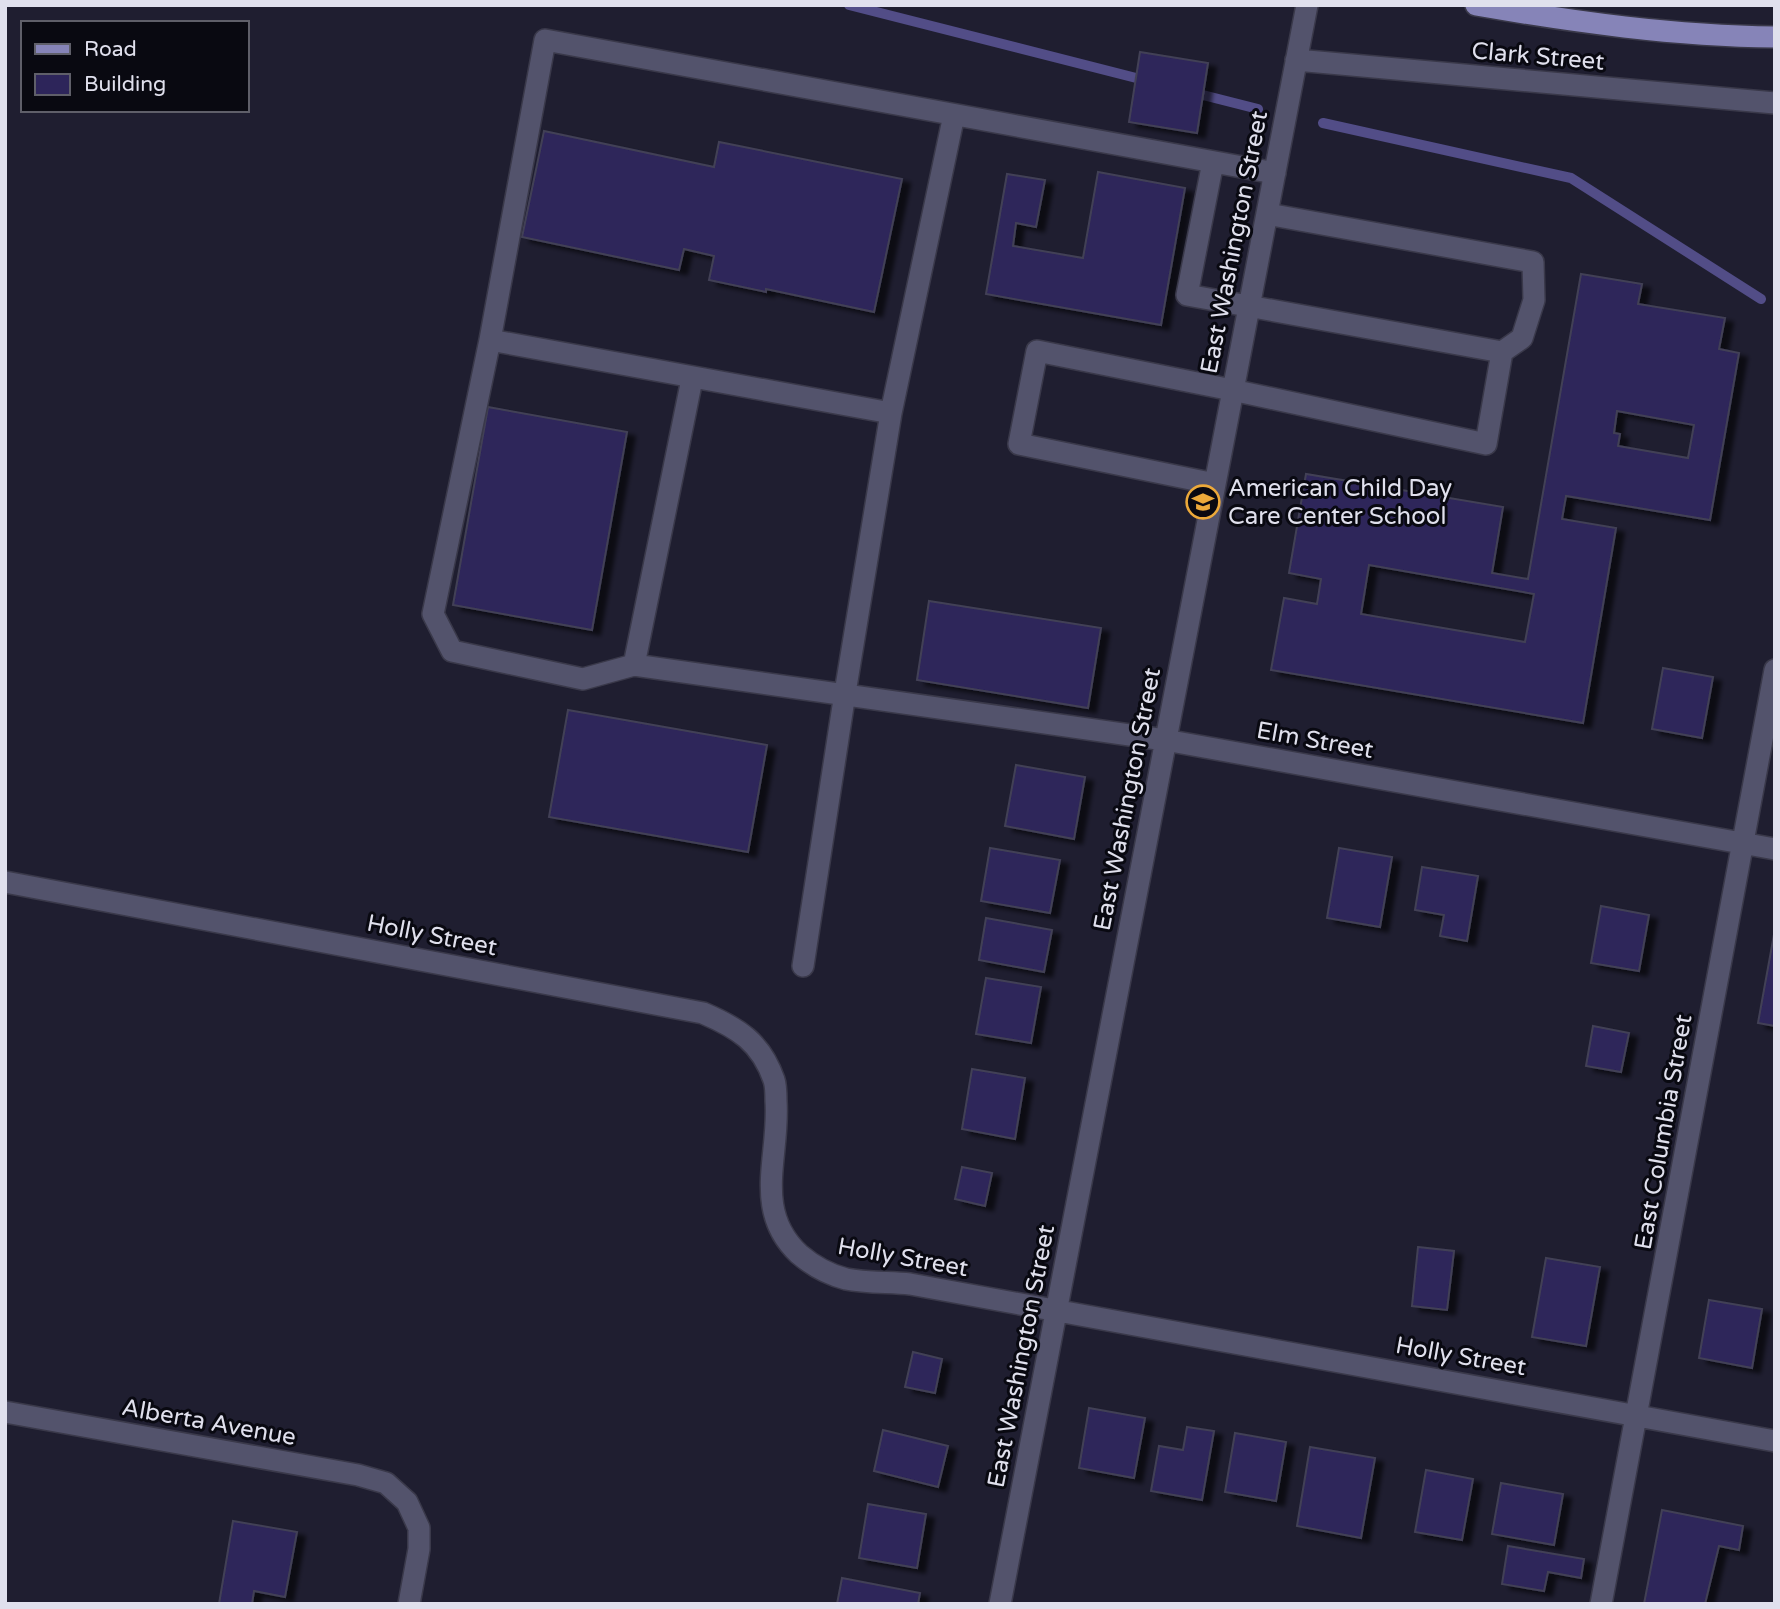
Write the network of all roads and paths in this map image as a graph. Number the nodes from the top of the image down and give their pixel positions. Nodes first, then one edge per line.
1 (1307, 5) edge
2 (1476, 5) edge
3 (1775, 37) edge
4 (1296, 60) junction
5 (1775, 103) edge
6 (954, 114) junction
7 (1213, 162) junction
8 (1275, 173) junction
9 (1267, 214) junction
10 (1249, 307) junction
11 (490, 340) junction
12 (1502, 352) junction
13 (692, 379) junction
14 (1232, 390) junction
15 (891, 413) junction
16 (1215, 484) junction
17 (634, 664) junction
18 (1775, 670) edge
19 (845, 693) junction
20 (1165, 740) junction
21 (1742, 843) junction
22 (1775, 849) edge
23 (5, 883) edge
24 (803, 966) dead end
25 (1056, 1310) junction
26 (5, 1412) edge
27 (1638, 1415) junction
28 (1775, 1441) edge
29 (409, 1604) edge
30 (1000, 1604) edge
31 (1601, 1604) edge

1 - 4 street, East Washington Street
2 - 3 main road
4 - 5 street, Clark Street
4 - 8 street, East Washington Street
6 - 7 street
6 - 11 street
6 - 15 street
7 - 8 street
7 - 10 street
8 - 9 street, East Washington Street
9 - 10 street, East Washington Street
9 - 12 street
10 - 12 street
10 - 14 street, East Washington Street
11 - 13 street
11 - 17 street
12 - 14 street
13 - 15 street
13 - 17 street
14 - 16 street, East Washington Street
14 - 16 street
15 - 19 street
16 - 20 street, East Washington Street
17 - 19 street, Elm Street
18 - 21 street, East Columbia Street
19 - 20 street, Elm Street
19 - 24 street
20 - 21 street, Elm Street
20 - 25 street, East Washington Street
21 - 22 street, Elm Street
21 - 27 street, East Columbia Street
23 - 25 street, Holly Street
25 - 27 street, Holly Street
25 - 30 street, East Washington Street
26 - 29 street, Alberta Avenue
27 - 28 street, Holly Street
27 - 31 street, East Columbia Street

